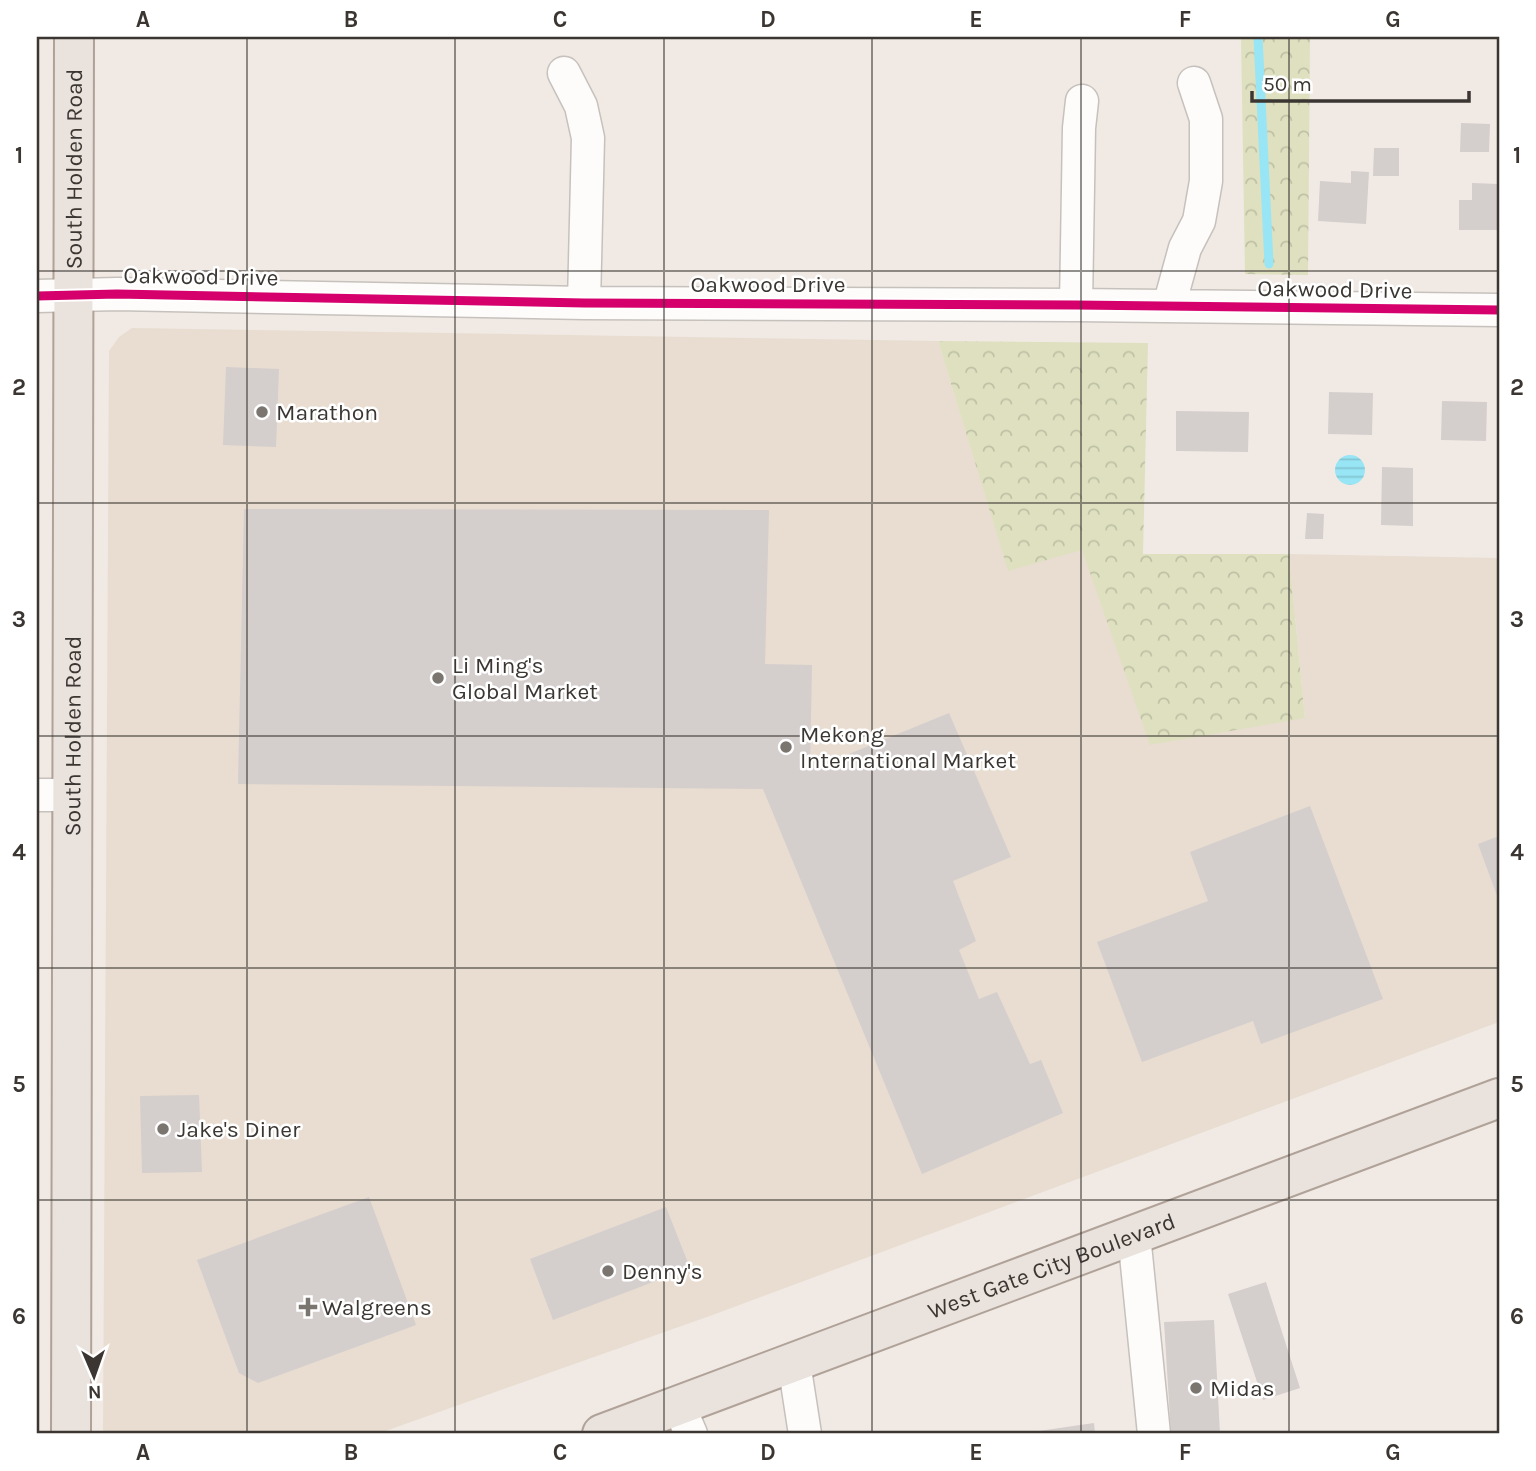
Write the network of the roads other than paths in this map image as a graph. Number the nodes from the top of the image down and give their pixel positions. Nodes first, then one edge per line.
1 (75, 37) edge
2 (564, 73) dead end
3 (1194, 83) dead end
4 (1082, 101) dead end
5 (75, 294) junction
6 (37, 296) edge
7 (584, 303) junction
8 (1076, 305) junction
9 (1169, 306) junction
10 (1499, 310) edge
11 (55, 795) edge
12 (1499, 1098) edge
13 (1134, 1235) junction
14 (794, 1363) junction
15 (685, 1420) edge
16 (71, 1434) edge
17 (603, 1434) edge
18 (805, 1434) edge
19 (1154, 1434) edge

1 - 5 main road, South Holden Road
2 - 7 street
3 - 9 street
4 - 8 street
5 - 6 street, Oakwood Drive
5 - 7 street, Oakwood Drive
5 - 11 main road, South Holden Road
7 - 8 street, Oakwood Drive
8 - 9 street, Oakwood Drive
9 - 10 street, Oakwood Drive
11 - 16 main road, South Holden Road
12 - 13 main road, West Gate City Boulevard
13 - 14 main road, West Gate City Boulevard
13 - 19 street
14 - 15 main road, West Gate City Boulevard
14 - 18 street
15 - 17 main road, West Gate City Boulevard

